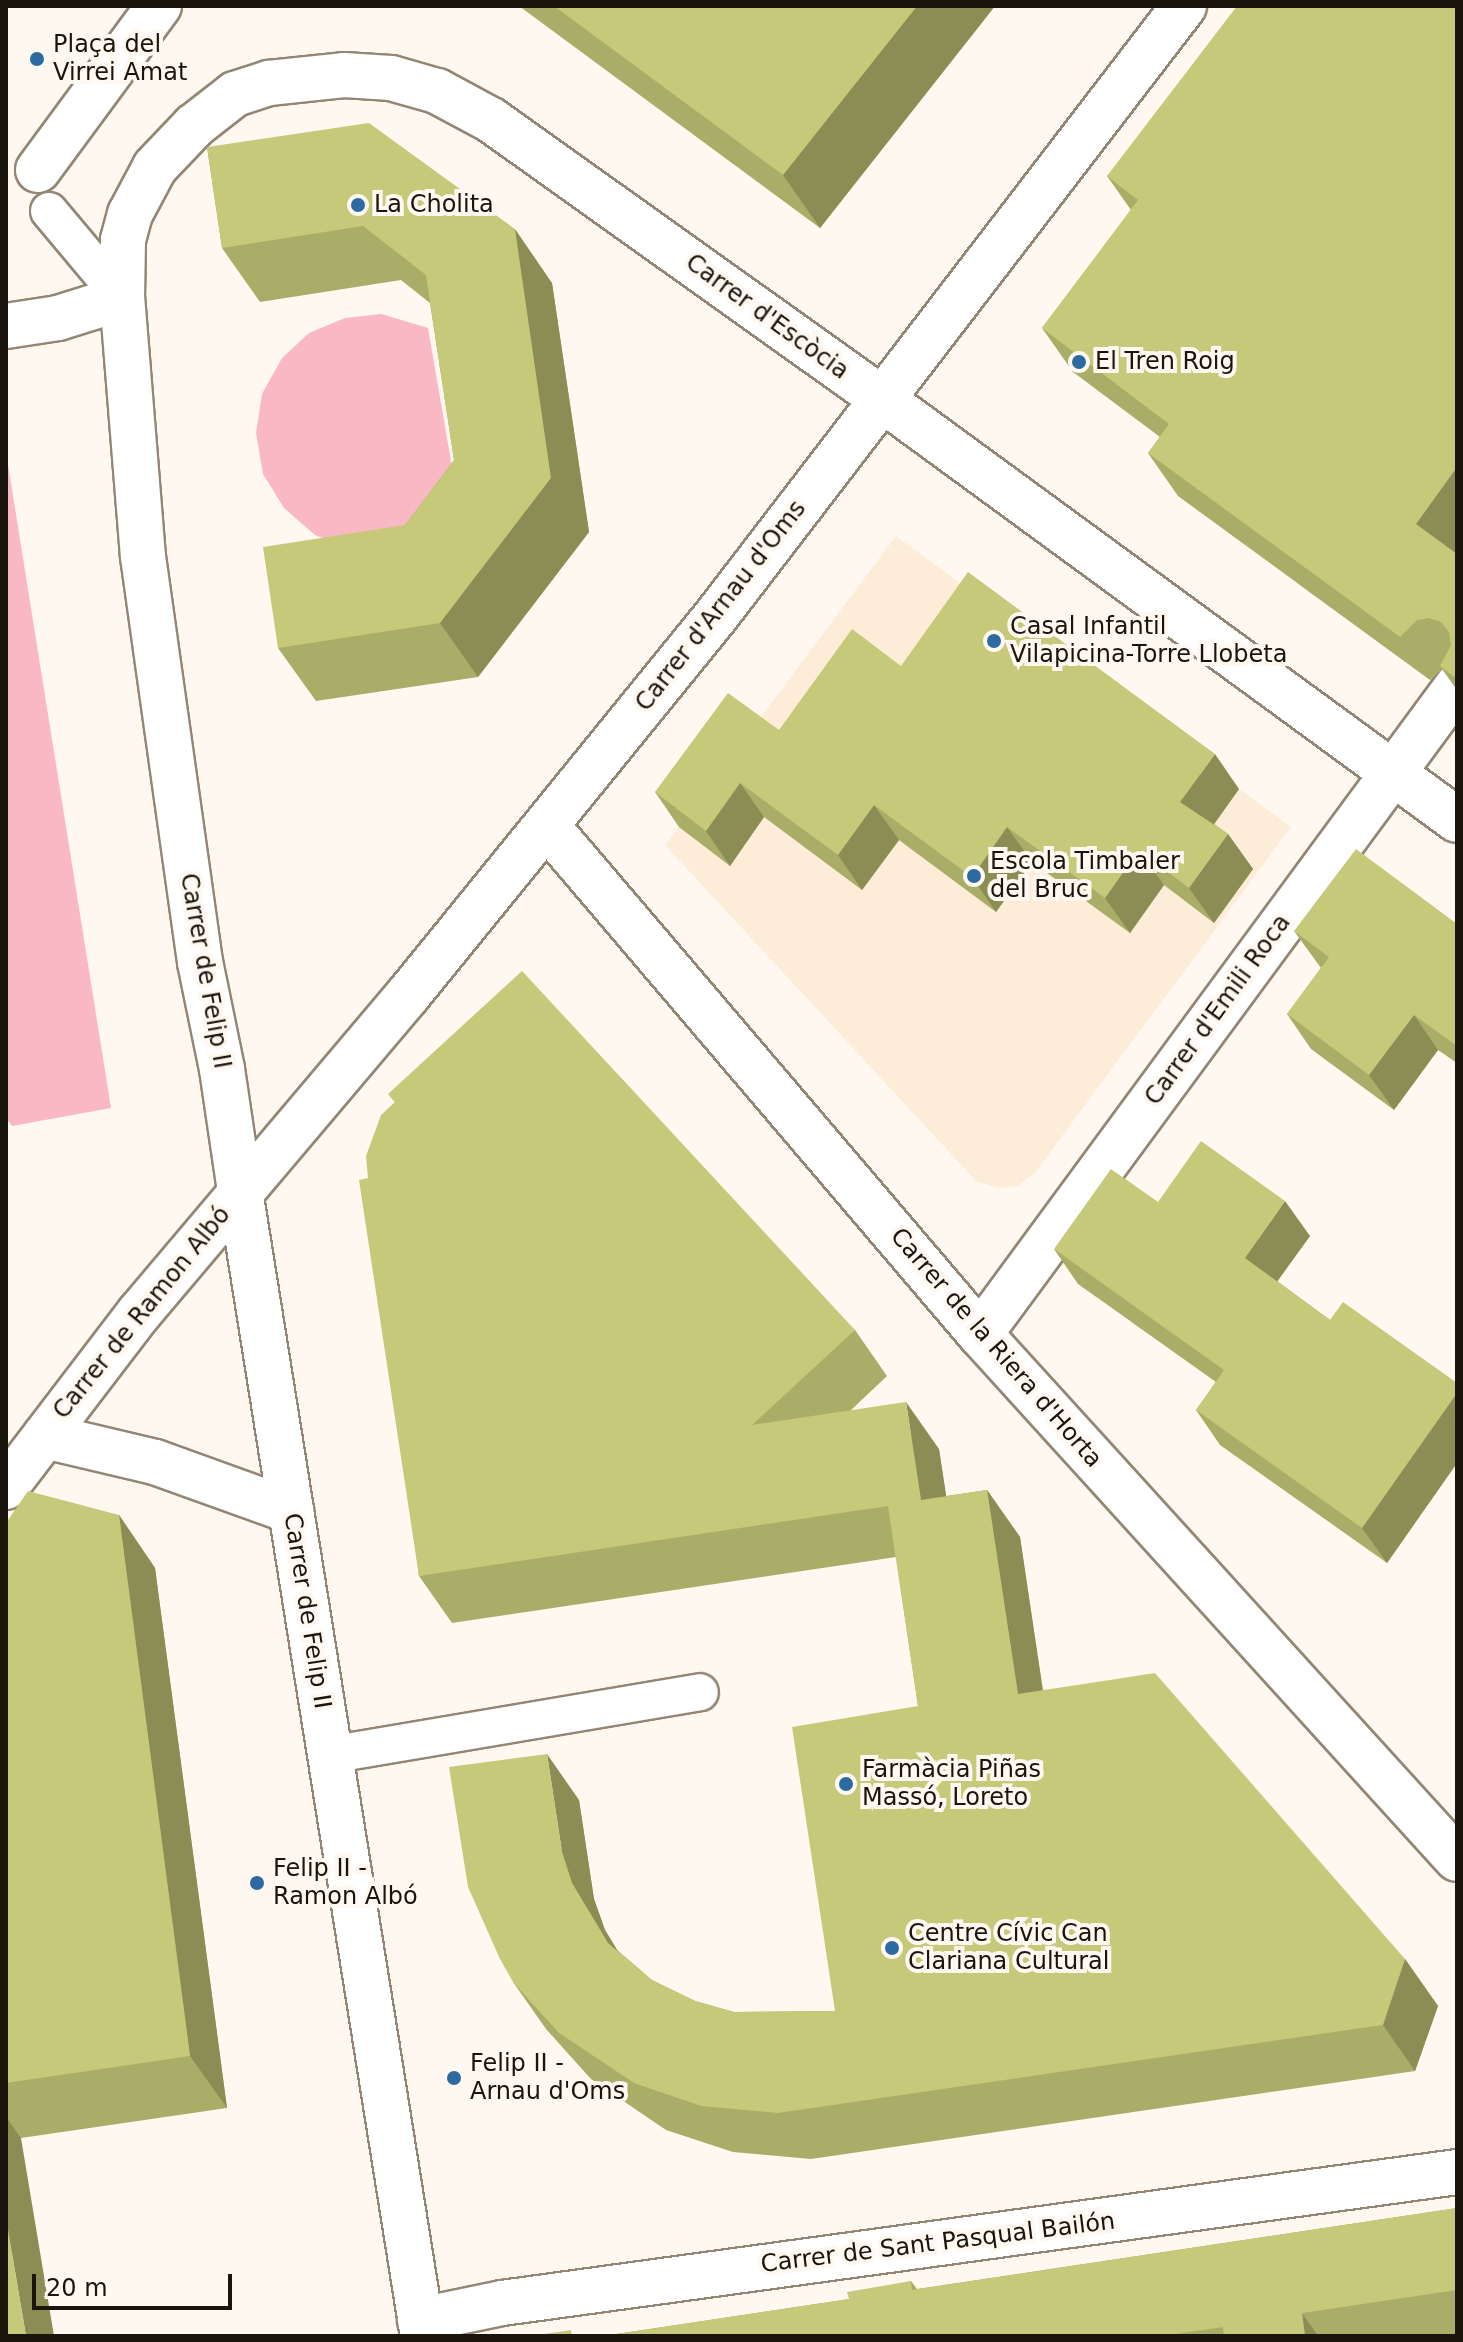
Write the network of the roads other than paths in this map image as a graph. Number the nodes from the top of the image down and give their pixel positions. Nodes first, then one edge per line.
1 (159, 6) edge
2 (1184, 6) edge
3 (44, 191) joint
4 (122, 298) junction
5 (6, 326) edge
6 (883, 400) junction
7 (1457, 686) edge
8 (1392, 773) junction
9 (1457, 820) edge
10 (547, 826) junction
11 (240, 1191) junction
12 (980, 1334) junction
13 (45, 1436) junction
14 (6, 1487) edge
15 (291, 1511) junction
16 (700, 1692) dead end
17 (329, 1755) junction
18 (1457, 1859) edge
19 (1457, 2172) edge
20 (422, 2328) edge

1 - 3 street
2 - 6 street, Carrer d'Arnau d'Oms
3 - 4 lane
4 - 5 street
4 - 6 street, Carrer d'Escòcia
4 - 11 street, Carrer de Felip II
6 - 8 street, Carrer d'Escòcia
6 - 10 street, Carrer d'Arnau d'Oms
7 - 8 street, Carrer d'Emili Roca
8 - 9 street, Carrer d'Escòcia
8 - 12 street, Carrer d'Emili Roca
10 - 11 street, Carrer d'Arnau d'Oms
10 - 12 street, Carrer de la Riera d'Horta
11 - 13 street, Carrer de Ramon Albó
11 - 15 street, Carrer de Felip II
12 - 18 street, Carrer de la Riera d'Horta
13 - 14 street, Carrer de Ramon Albó
13 - 15 street, Carrer de Ramon Albó
15 - 17 street, Carrer de Felip II
16 - 17 lane
17 - 20 street, Carrer de Felip II
19 - 20 street, Carrer de Sant Pasqual Bailón

